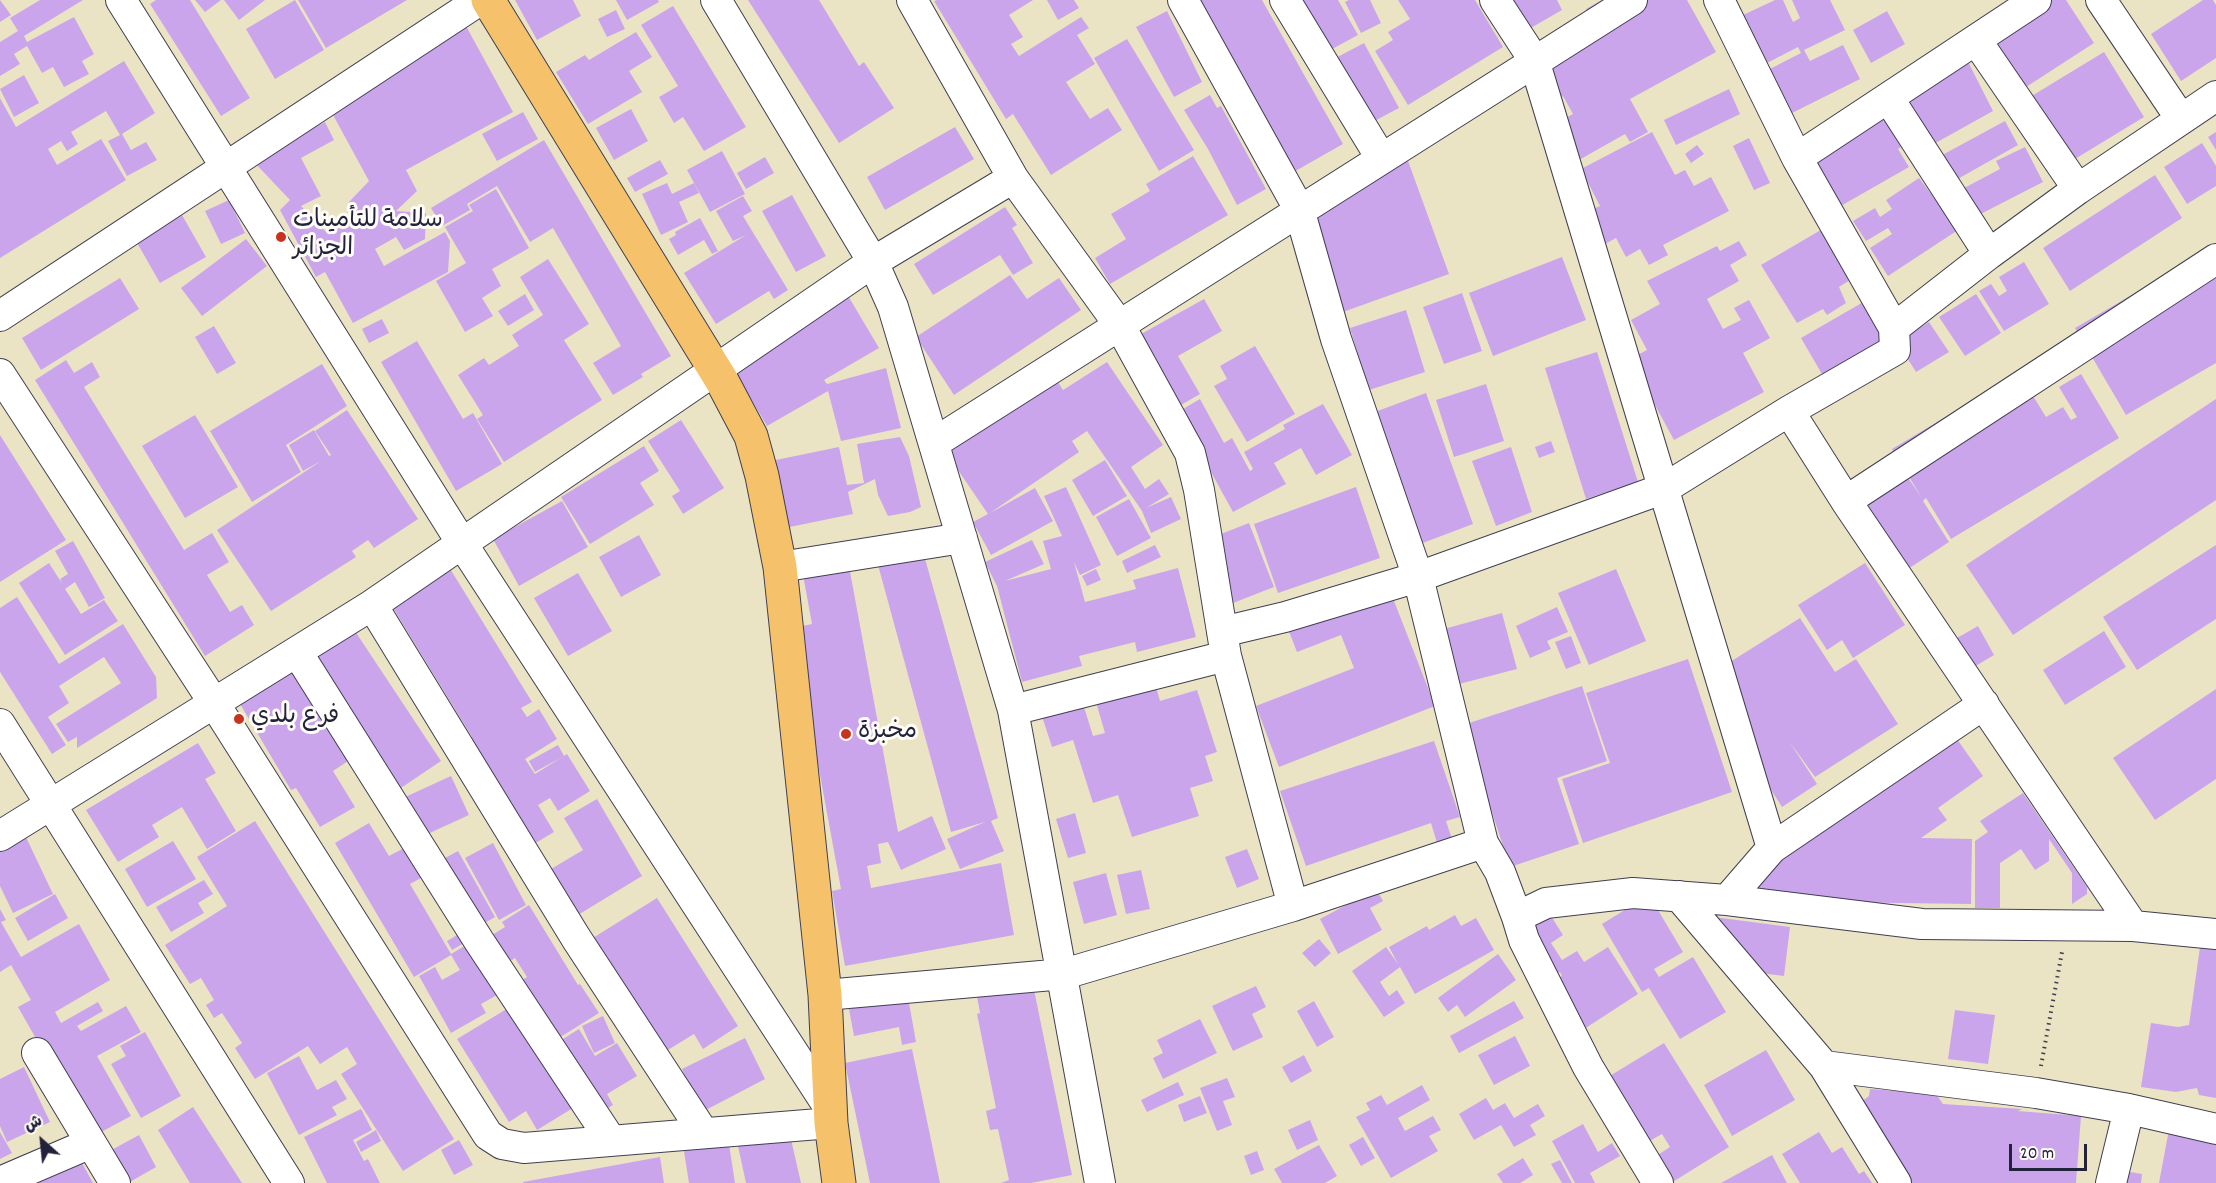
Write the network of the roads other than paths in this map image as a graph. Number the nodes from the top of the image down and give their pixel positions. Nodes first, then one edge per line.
1 (121, 0) edge
2 (480, 0) edge
3 (488, 0) edge
4 (716, 0) edge
5 (912, 0) edge
6 (1285, 0) edge
7 (1495, 0) edge
8 (1632, 0) edge
9 (1719, 0) edge
10 (2036, 0) edge
11 (2101, 0) edge
12 (1191, 2) edge
13 (1976, 40) junction
14 (1534, 60) junction
15 (2216, 96) edge
16 (1889, 99) junction
17 (2181, 119) junction
18 (1381, 158) junction
19 (1797, 158) junction
20 (227, 166) junction
21 (1013, 178) junction
22 (2078, 189) junction
23 (1299, 209) junction
24 (1989, 254) junction
25 (2216, 259) edge
26 (873, 262) junction
27 (0, 316) edge
28 (1120, 326) junction
29 (1894, 328) junction
30 (715, 370) junction
31 (0, 374) edge
32 (1789, 411) junction
33 (934, 443) junction
34 (1665, 488) junction
35 (1846, 501) junction
36 (962, 538) junction
37 (463, 545) junction
38 (780, 567) junction
39 (1418, 577) junction
40 (372, 605) junction
41 (1224, 644) junction
42 (297, 652) junction
43 (214, 703) junction
44 (1984, 704) junction
45 (1013, 710) junction
46 (0, 724) edge
47 (54, 805) junction
48 (0, 836) edge
49 (1483, 843) junction
50 (1772, 848) junction
51 (1679, 896) junction
52 (1727, 900) junction
53 (1293, 906) junction
54 (1517, 917) junction
55 (2133, 926) junction
56 (2216, 934) edge
57 (1064, 974) junction
58 (825, 995) junction
59 (37, 1053) dead end
60 (1824, 1066) junction
61 (2129, 1109) junction
62 (830, 1116) junction
63 (2216, 1129) edge
64 (703, 1132) junction
65 (610, 1139) junction
66 (92, 1143) junction
67 (3, 1179) edge
68 (115, 1183) edge
69 (290, 1183) edge
70 (839, 1183) edge
71 (1100, 1183) edge
72 (1658, 1183) edge
73 (1896, 1183) edge
74 (2111, 1183) edge

1 - 20 street
2 - 20 street
3 - 30 main road
4 - 26 street
5 - 21 street
6 - 18 street
7 - 14 street
8 - 14 street
9 - 19 street
10 - 13 street
11 - 17 street
12 - 23 street
13 - 16 street
13 - 22 street
14 - 18 street
14 - 34 street
15 - 17 street
16 - 19 street
16 - 24 street
17 - 22 street
18 - 23 street
19 - 29 street
20 - 27 street
20 - 37 street
21 - 26 street
21 - 28 street
22 - 24 street
23 - 28 street
23 - 39 street
24 - 29 street
25 - 35 street
26 - 30 street
26 - 33 street
28 - 33 street
28 - 41 street
29 - 32 street
30 - 37 street
30 - 38 main road
31 - 43 street
32 - 34 street
32 - 35 street
33 - 36 street
34 - 39 street
34 - 50 street
35 - 44 street
36 - 38 street
36 - 45 street
37 - 40 street
37 - 62 street
38 - 58 main road
39 - 41 street
39 - 49 street
40 - 42 street
40 - 64 street
41 - 45 street
41 - 53 street
42 - 43 street
42 - 65 street
43 - 47 street
43 - 65 street
44 - 50 street
44 - 55 street
45 - 57 street
46 - 47 street
47 - 48 street
47 - 69 street
49 - 53 street
49 - 54 street
50 - 52 street
51 - 52 street
51 - 54 street
51 - 60 street
52 - 55 street
53 - 57 street
54 - 72 street
55 - 56 street
57 - 58 street
57 - 71 street
58 - 62 main road
59 - 66 street
60 - 61 street
60 - 73 street
61 - 63 street
61 - 74 street
62 - 64 street
62 - 70 main road
64 - 65 street
66 - 67 street
66 - 68 street

